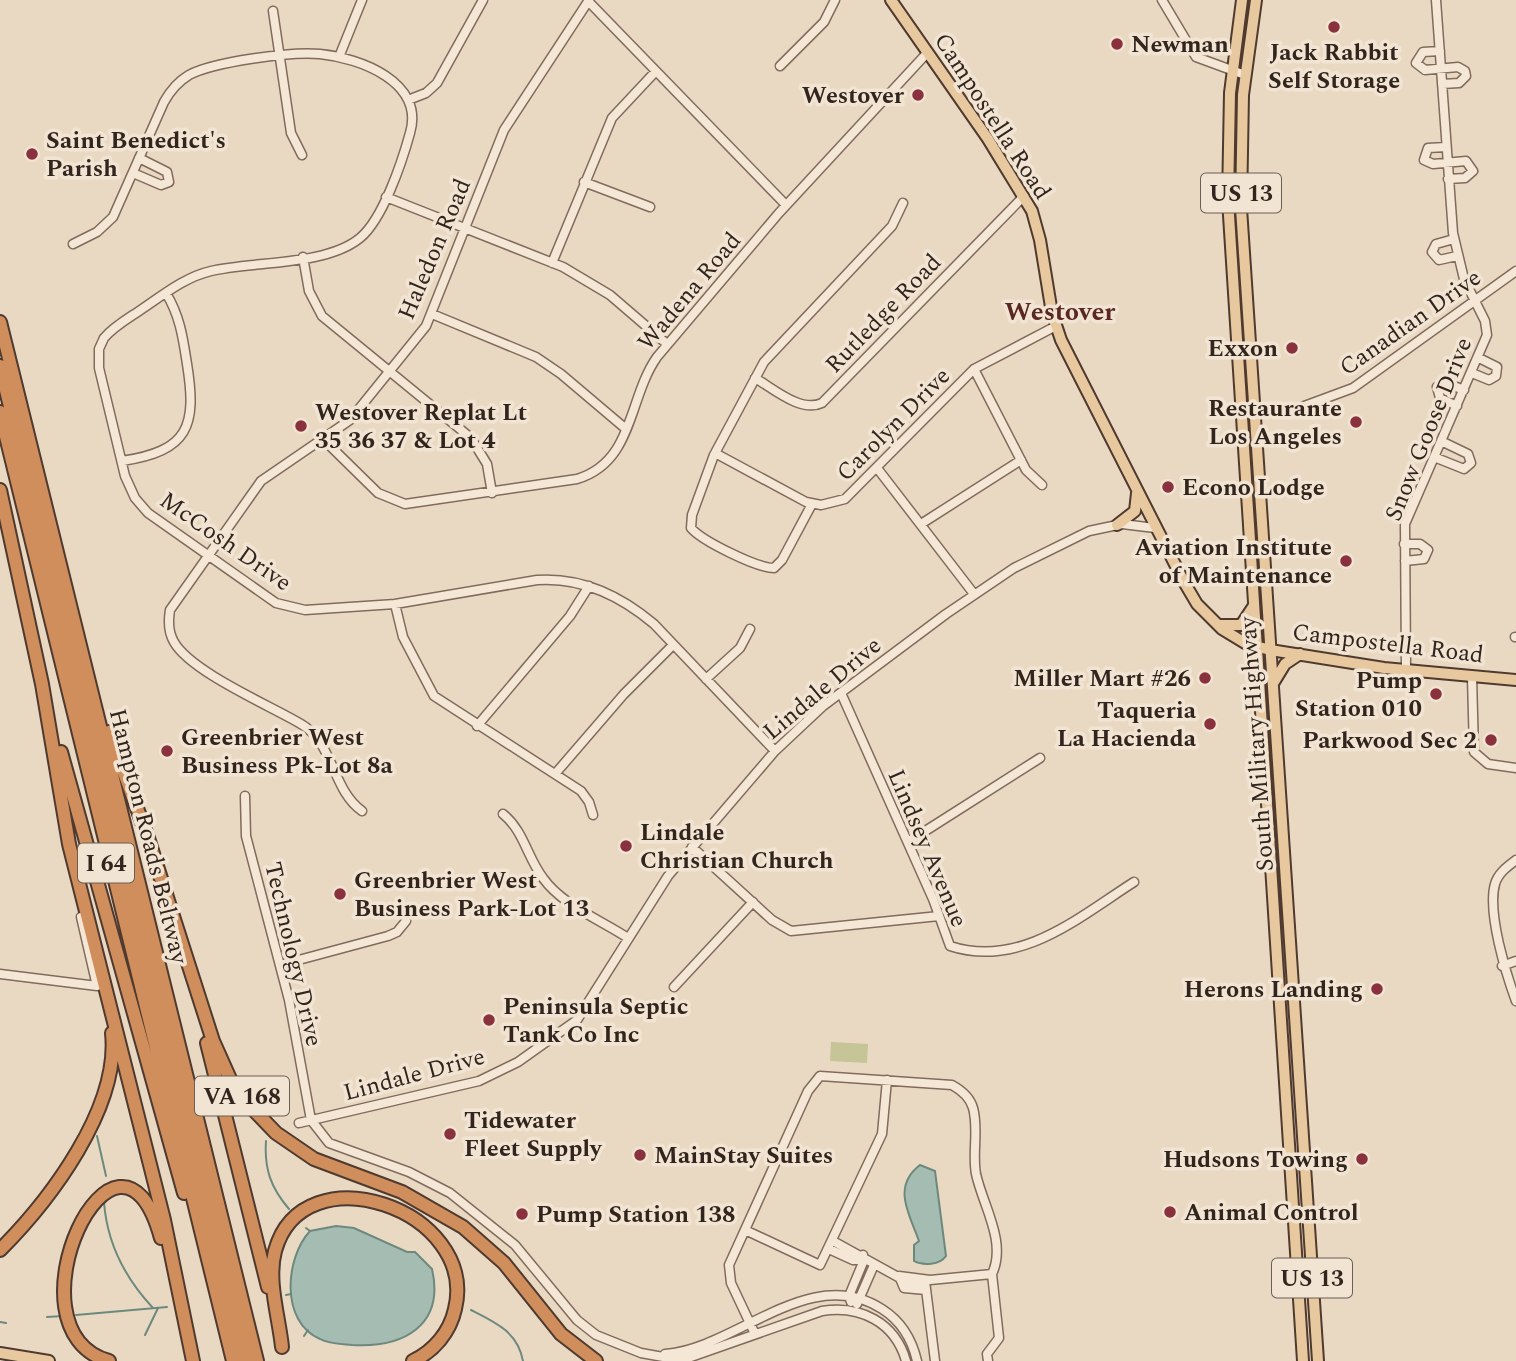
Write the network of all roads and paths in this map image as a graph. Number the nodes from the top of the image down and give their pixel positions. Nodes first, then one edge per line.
1 (362, 0) edge
2 (483, 0) edge
3 (835, 0) edge
4 (891, 0) edge
5 (1161, 0) edge
6 (1242, 0) edge
7 (1256, 0) edge
8 (1436, 0) edge
9 (589, 1) edge
10 (272, 11) dead end
11 (1440, 51) junction
12 (928, 52) junction
13 (279, 56) junction
14 (340, 57) junction
15 (780, 65) dead end
16 (1441, 68) junction
17 (1232, 69) junction
18 (656, 71) junction
19 (1245, 75) junction
20 (1442, 84) junction
21 (408, 100) junction
22 (1446, 147) junction
23 (302, 155) dead end
24 (139, 158) junction
25 (1447, 162) junction
26 (132, 173) junction
27 (1448, 179) junction
28 (584, 182) junction
29 (1024, 196) junction
30 (386, 197) junction
31 (903, 204) dead end
32 (786, 205) junction
33 (650, 207) dead end
34 (465, 228) junction
35 (1454, 239) junction
36 (73, 244) dead end
37 (1457, 256) junction
38 (303, 257) junction
39 (552, 262) junction
40 (1516, 271) edge
41 (166, 293) junction
42 (1474, 302) junction
43 (432, 314) junction
44 (0, 321) edge
45 (1056, 326) junction
46 (667, 344) junction
47 (1479, 358) junction
48 (0, 366) edge
49 (974, 369) junction
50 (389, 372) junction
51 (1472, 373) junction
52 (755, 378) junction
53 (1464, 390) junction
54 (1457, 406) junction
55 (0, 412) edge
56 (1255, 412) junction
57 (1241, 413) junction
58 (0, 429) edge
59 (626, 429) junction
60 (323, 439) junction
61 (1441, 441) junction
62 (715, 453) junction
63 (1434, 457) junction
64 (1021, 460) junction
65 (122, 461) junction
66 (877, 468) junction
67 (1042, 485) dead end
68 (0, 490) edge
69 (492, 493) junction
70 (1137, 493) junction
71 (812, 504) junction
72 (921, 524) junction
73 (1117, 525) junction
74 (1155, 528) junction
75 (1404, 544) junction
76 (208, 556) junction
77 (1405, 561) junction
78 (589, 586) junction
79 (974, 594) junction
80 (395, 604) junction
81 (1254, 604) junction
82 (1218, 625) junction
83 (750, 629) dead end
84 (673, 645) junction
85 (1256, 647) junction
86 (1270, 650) junction
87 (1300, 654) junction
88 (1406, 669) junction
89 (87, 674) junction
90 (1472, 677) junction
91 (706, 679) junction
92 (1516, 680) edge
93 (43, 684) junction
94 (1273, 685) junction
95 (841, 693) junction
96 (477, 726) junction
97 (775, 751) junction
98 (1040, 758) dead end
99 (1516, 768) edge
100 (555, 774) junction
101 (245, 796) dead end
102 (362, 811) dead end
103 (503, 814) dead end
104 (593, 815) dead end
105 (908, 842) junction
106 (692, 847) junction
107 (1516, 859) edge
108 (71, 870) dead end
109 (1134, 882) dead end
110 (753, 902) junction
111 (939, 916) junction
112 (407, 921) dead end
113 (628, 938) junction
114 (184, 951) junction
115 (1516, 961) edge
116 (280, 965) junction
117 (1502, 966) junction
118 (0, 974) edge
119 (674, 987) dead end
120 (101, 988) junction
121 (1516, 1001) edge
122 (887, 1080) junction
123 (311, 1120) junction
124 (299, 1123) dead end
125 (91, 1188) dead end
126 (193, 1224) junction
127 (745, 1230) junction
128 (832, 1243) junction
129 (0, 1250) edge
130 (864, 1260) junction
131 (874, 1265) junction
132 (992, 1274) junction
133 (899, 1276) junction
134 (925, 1285) junction
135 (178, 1289) junction
136 (849, 1297) junction
137 (860, 1299) junction
138 (853, 1310) junction
139 (750, 1323) junction
140 (755, 1334) junction
141 (64, 1347) dead end
142 (282, 1347) junction
143 (0, 1353) edge
144 (651, 1355) junction
145 (49, 1361) edge
146 (109, 1361) edge
147 (193, 1361) edge
148 (227, 1361) edge
149 (233, 1361) edge
150 (245, 1361) edge
151 (257, 1361) edge
152 (285, 1361) edge
153 (412, 1361) edge
154 (596, 1361) edge
155 (906, 1361) edge
156 (917, 1361) edge
157 (935, 1361) edge
158 (988, 1361) edge
159 (1303, 1361) edge
160 (1318, 1361) edge

1 - 14 street
2 - 21 street
3 - 15 street
4 - 12 main road, Campostella Road
5 - 17 street
6 - 17 main road, South Military Highway / US 13
7 - 19 main road, South Military Highway / US 13
8 - 11 street, Snow Goose Drive
9 - 18 street
9 - 34 street, Haledon Road
10 - 13 street
11 - 16 street, Snow Goose Drive
11 - 16 street
12 - 29 main road, Campostella Road
12 - 32 street, Wadena Road
13 - 14 street
13 - 23 street
13 - 24 street
14 - 21 street
16 - 20 street, Snow Goose Drive
16 - 20 street
17 - 19 street
17 - 57 main road, South Military Highway / US 13
18 - 28 street
18 - 32 street
19 - 56 main road, South Military Highway / US 13
20 - 22 street, Snow Goose Drive
21 - 30 street, McCosh Drive
22 - 25 street, Snow Goose Drive
22 - 25 street
24 - 26 street
24 - 26 street
25 - 27 street, Snow Goose Drive
25 - 27 street
26 - 36 street
27 - 35 street, Snow Goose Drive
28 - 33 street
28 - 39 street
29 - 45 main road, Campostella Road
29 - 52 street, Rutledge Road
30 - 34 street
30 - 38 street, McCosh Drive
31 - 52 street
32 - 46 street, Wadena Road
34 - 39 street
34 - 43 street, Haledon Road
35 - 37 street, Snow Goose Drive
35 - 37 street
37 - 42 street, Snow Goose Drive
38 - 41 street, McCosh Drive
38 - 50 street
39 - 46 street
40 - 42 street, Canadian Drive
41 - 65 street, McCosh Drive
41 - 65 street
42 - 47 street, Snow Goose Drive
42 - 56 street, Canadian Drive
43 - 50 street, Haledon Road
43 - 59 street
44 - 89 highway, Hampton Roads Beltway / I 64
45 - 49 street, Carolyn Drive
45 - 70 main road, Campostella Road
46 - 59 street, Wadena Road
47 - 51 street, Snow Goose Drive
47 - 51 street
48 - 150 highway
49 - 64 street
49 - 66 street, Carolyn Drive
50 - 60 street, Haledon Road
50 - 69 street
51 - 53 street, Snow Goose Drive
52 - 62 street
53 - 54 street, Snow Goose Drive
53 - 54 street
54 - 61 street, Snow Goose Drive
55 - 149 highway
56 - 57 street, Canadian Drive
56 - 86 main road, South Military Highway / US 13
57 - 81 main road, South Military Highway / US 13
58 - 126 highway, Hampton Roads Beltway / I 64
59 - 69 street, Wadena Road
60 - 69 street, Wadena Road
60 - 76 street, Haledon Road
61 - 63 street, Snow Goose Drive
61 - 63 street
62 - 71 street
62 - 71 street
63 - 75 street, Snow Goose Drive
64 - 67 street
64 - 72 street
65 - 76 street, McCosh Drive
66 - 71 street, Carolyn Drive
66 - 72 street
68 - 93 highway
70 - 73 main road
70 - 74 main road, Campostella Road
72 - 79 street
73 - 74 street, Lindale Drive
73 - 79 street, Lindale Drive
74 - 82 main road, Campostella Road
75 - 77 street, Snow Goose Drive
75 - 77 street
76 - 80 street, McCosh Drive
76 - 102 street, Haledon Road
77 - 88 street, Snow Goose Drive
78 - 80 street, McCosh Drive
78 - 84 street, McCosh Drive
78 - 96 street
79 - 95 street, Lindale Drive
80 - 96 street
81 - 82 main road
81 - 85 main road, South Military Highway / US 13
82 - 85 main road, Campostella Road
83 - 91 street
84 - 91 street, McCosh Drive
84 - 100 street
85 - 86 main road, Campostella Road
85 - 159 main road, South Military Highway / US 13
86 - 87 main road, Campostella Road
86 - 94 main road, South Military Highway / US 13
87 - 88 main road, Campostella Road
87 - 94 main road
88 - 90 main road, Campostella Road
89 - 114 highway, VA 168
89 - 151 highway, Hampton Roads Beltway / I 64
90 - 92 main road, Campostella Road
90 - 99 street
91 - 97 street, McCosh Drive
93 - 120 highway
93 - 126 highway
94 - 160 main road, South Military Highway / US 13
95 - 97 street, Lindale Drive
95 - 105 street, Lindsey Avenue
96 - 100 street
97 - 106 street, Lindale Drive
98 - 105 street
100 - 104 street
101 - 116 street, Technology Drive
103 - 113 street
105 - 111 street, Lindsey Avenue
106 - 110 street
106 - 113 street, Lindale Drive
107 - 117 street
108 - 120 street
109 - 111 street, Lindsey Avenue
110 - 111 street
110 - 119 street
112 - 116 street
113 - 123 street, Lindale Drive
114 - 142 highway
114 - 154 highway, VA 168
115 - 117 street
116 - 123 street, Technology Drive
117 - 121 street
118 - 120 street
120 - 129 highway
120 - 135 highway
122 - 127 street
122 - 128 street
122 - 132 street
123 - 124 street, Lindale Drive
123 - 144 street
125 - 135 highway
126 - 148 highway, Hampton Roads Beltway / I 64
127 - 128 street
127 - 139 street
128 - 130 street
128 - 130 street
130 - 131 street
130 - 136 street
131 - 133 street
131 - 137 street
132 - 134 street
132 - 158 street
133 - 134 street
133 - 134 street
134 - 157 street
135 - 147 highway
136 - 137 street
136 - 138 street
136 - 139 street
137 - 138 street
137 - 156 street
138 - 140 street
138 - 155 street
139 - 140 street
139 - 144 street
140 - 144 street
141 - 146 highway
142 - 152 highway
142 - 153 highway
143 - 145 main road

